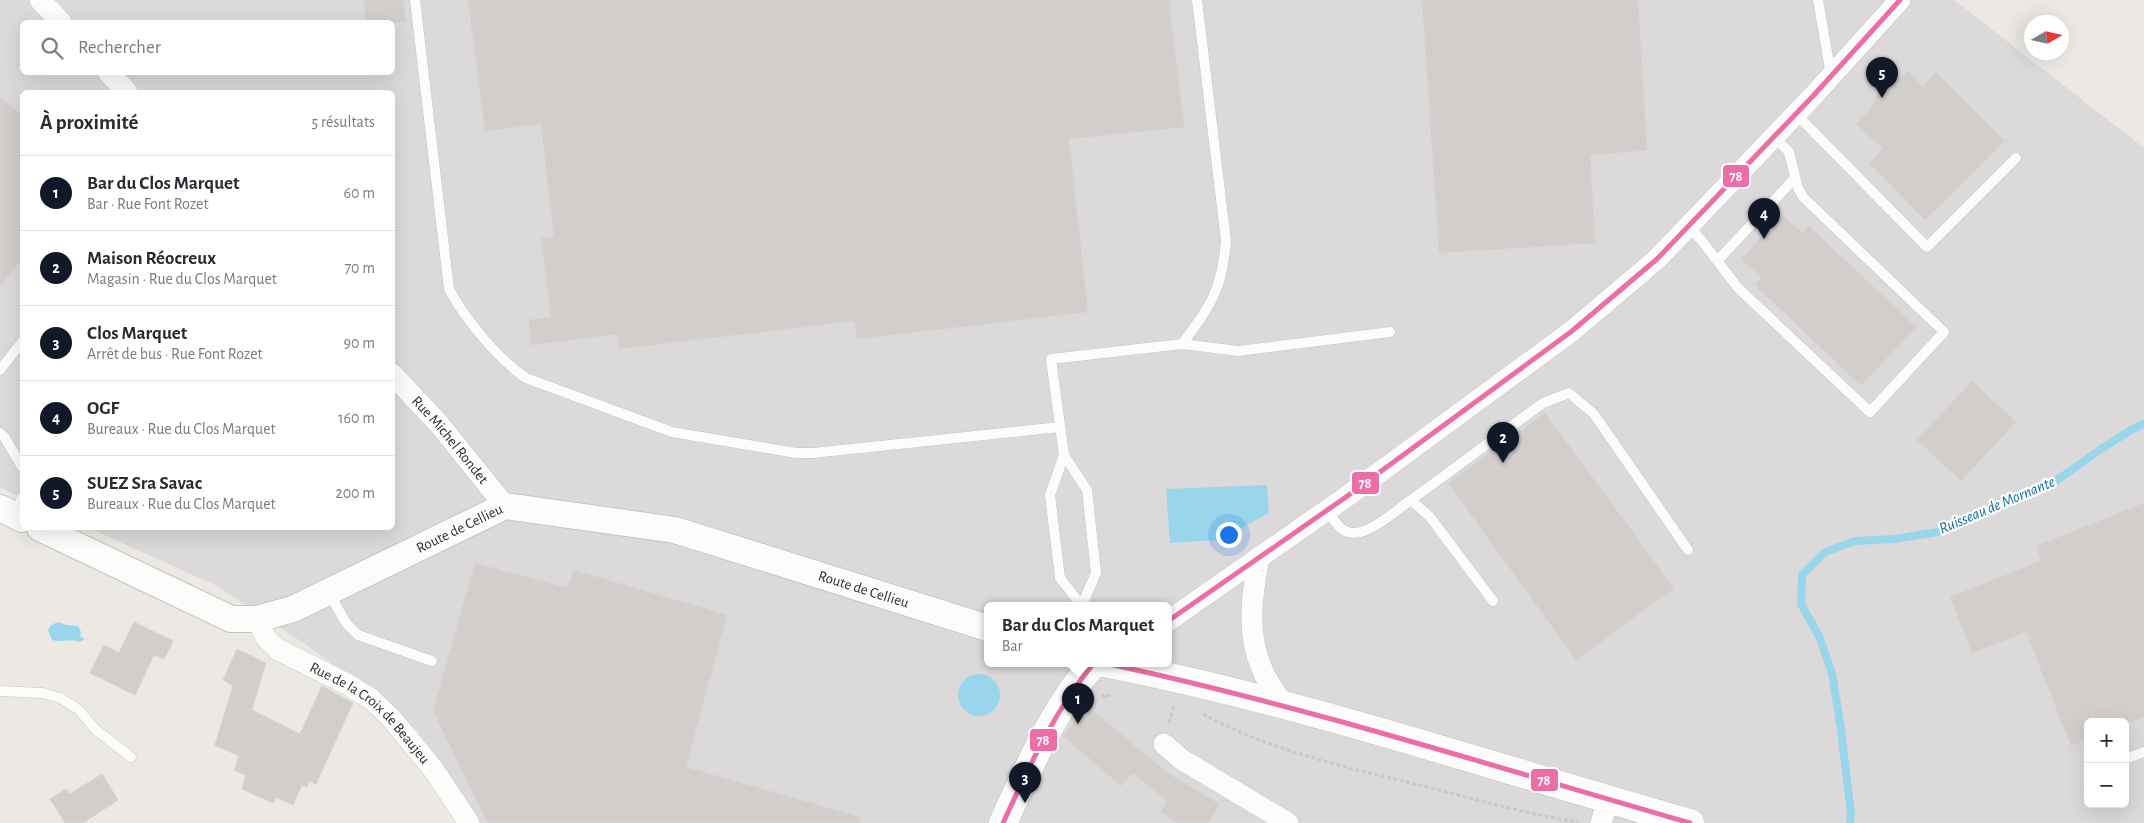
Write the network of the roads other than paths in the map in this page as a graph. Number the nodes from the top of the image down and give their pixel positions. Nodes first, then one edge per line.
1 (415, 0) edge
2 (1197, 0) edge
3 (1818, 0) edge
4 (1900, 0) edge
5 (42, 1) edge
6 (59, 20) edge
7 (111, 75) edge
8 (1831, 76) junction
9 (125, 90) edge
10 (1796, 114) junction
11 (1774, 137) junction
12 (2016, 158) dead end
13 (1795, 178) junction
14 (1688, 226) junction
15 (1718, 260) junction
16 (1390, 332) dead end
17 (1182, 344) junction
18 (20, 345) edge
19 (0, 370) edge
20 (395, 377) edge
21 (1060, 426) junction
22 (0, 433) edge
23 (1064, 455) junction
24 (20, 464) edge
25 (1411, 500) junction
26 (505, 506) junction
27 (1327, 510) junction
28 (44, 530) edge
29 (1688, 550) dead end
30 (1259, 557) junction
31 (328, 592) junction
32 (1494, 601) dead end
33 (1079, 602) edge
34 (1082, 602) edge
35 (1172, 618) edge
36 (257, 619) junction
37 (984, 627) edge
38 (432, 661) dead end
39 (1091, 667) edge
40 (1125, 667) edge
41 (0, 691) edge
42 (1284, 706) junction
43 (1164, 744) road end
44 (2144, 752) edge
45 (131, 757) dead end
46 (2129, 758) edge
47 (1604, 811) edge
48 (469, 823) edge
49 (1003, 823) edge
50 (1288, 823) edge
51 (1690, 823) edge

1 - 21 lane
2 - 17 lane
3 - 8 lane
4 - 8 street
5 - 6 street
7 - 9 street
8 - 10 street
10 - 11 street
10 - 12 lane
11 - 13 lane
11 - 14 street
13 - 15 lane
13 - 15 lane
14 - 15 lane
14 - 27 street
16 - 17 lane
17 - 21 lane
18 - 19 lane
20 - 26 street, Rue Michel Rondet
21 - 23 lane
22 - 24 lane
23 - 33 lane
23 - 34 lane
25 - 27 lane
25 - 29 lane
25 - 32 lane
26 - 31 street, Route de Cellieu
26 - 37 street, Route de Cellieu
27 - 30 street
28 - 36 street, Route de Cellieu
30 - 35 street
30 - 42 street
31 - 36 street, Route de Cellieu
31 - 38 lane
36 - 48 street, Rue de la Croix de Beaujeu
39 - 49 main road
40 - 42 main road
41 - 45 lane
42 - 47 main road
43 - 50 street
44 - 46 lane
47 - 51 main road

